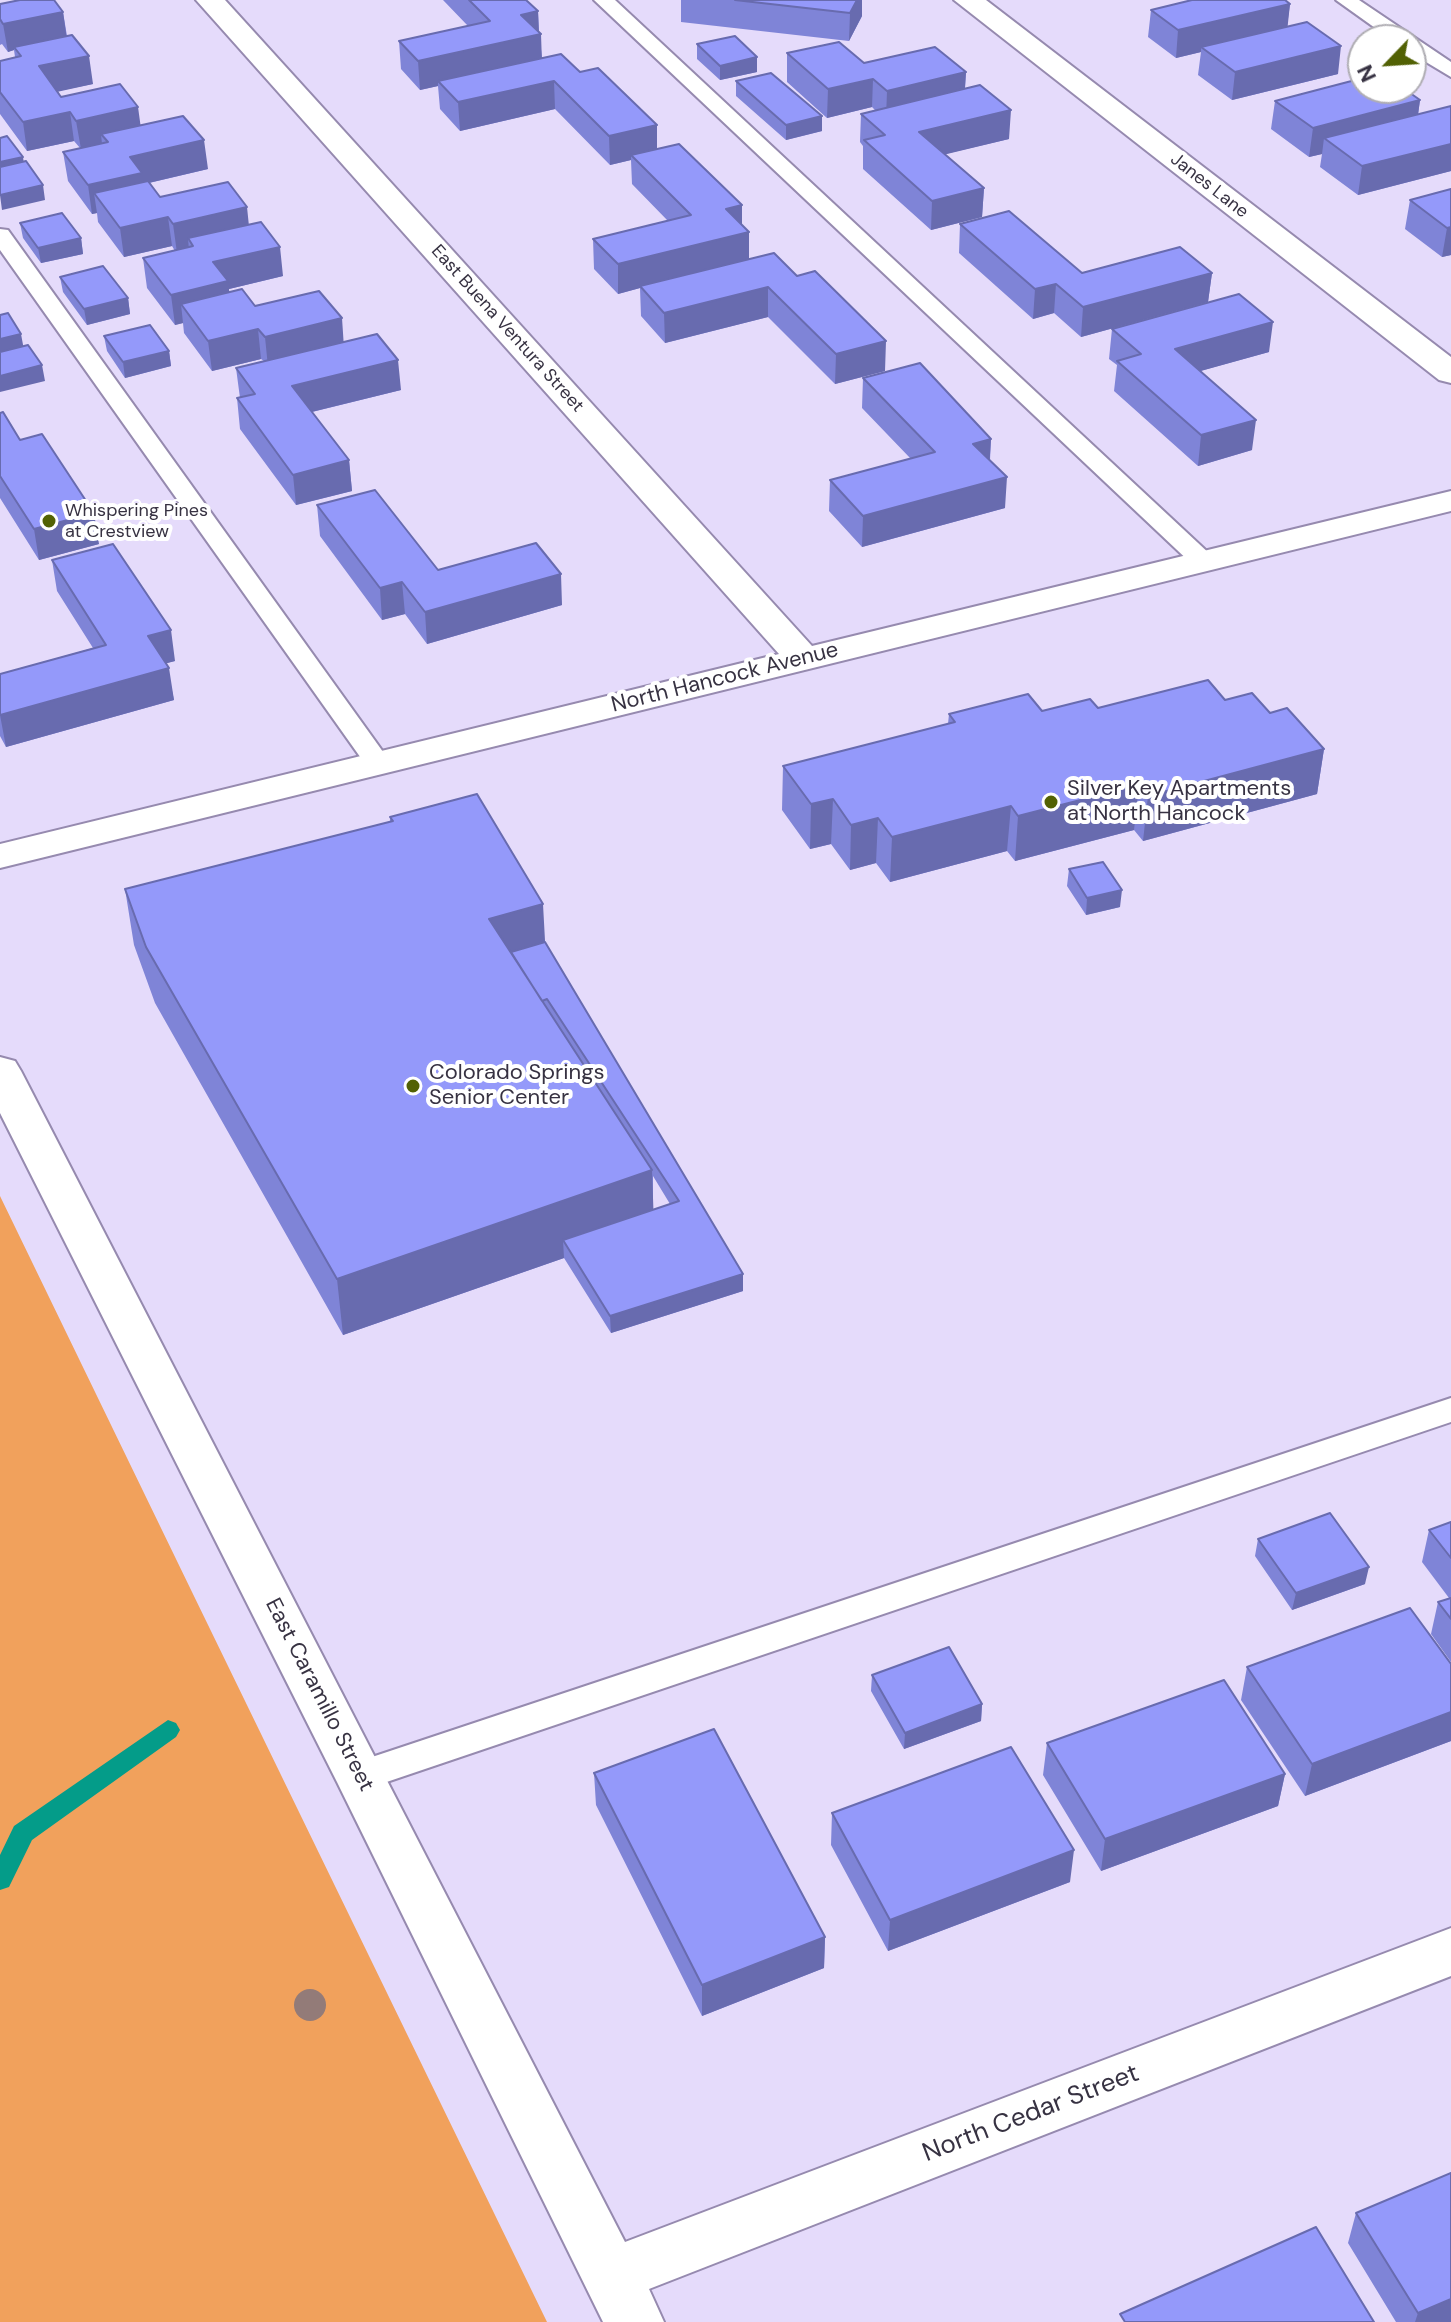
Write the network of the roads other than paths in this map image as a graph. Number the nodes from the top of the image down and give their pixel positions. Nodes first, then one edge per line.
1 (210, 0) edge
2 (604, 0) edge
3 (968, 0) edge
4 (1346, 0) edge
5 (1381, 24) edge
6 (1427, 55) edge
7 (1451, 71) edge
8 (0, 235) edge
9 (1451, 373) edge
10 (1451, 501) edge
11 (1203, 561) junction
12 (804, 659) junction
13 (377, 762) junction
14 (0, 856) edge
15 (0, 1071) edge
16 (1451, 1410) edge
17 (360, 1776) junction
18 (1451, 1952) edge
19 (622, 2299) edge

1 - 12 street, East Buena Ventura Street
2 - 11 lane
3 - 9 street, Janes Lane
4 - 5 lane
6 - 7 lane
8 - 13 lane
10 - 11 street, North Hancock Avenue
11 - 12 street, North Hancock Avenue
12 - 13 street, North Hancock Avenue
13 - 14 street, North Hancock Avenue
15 - 17 street, East Caramillo Street
16 - 17 lane
17 - 19 street, East Caramillo Street
18 - 19 street, North Cedar Street

